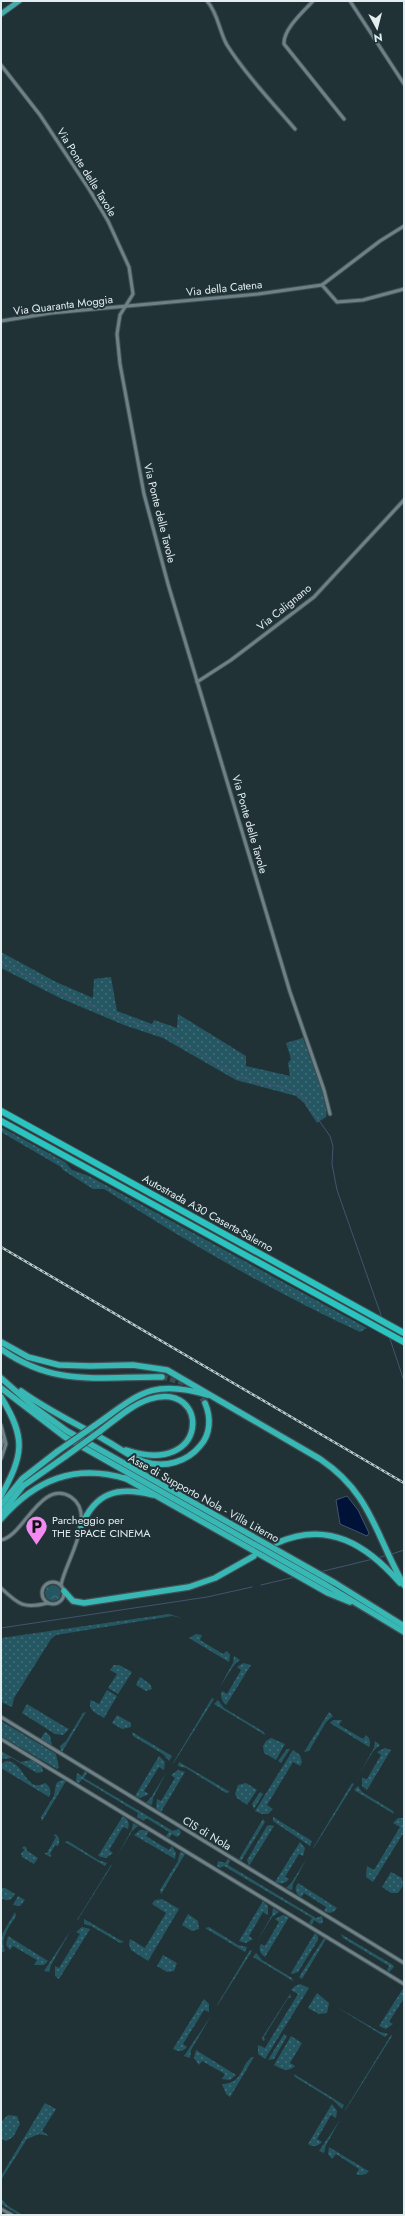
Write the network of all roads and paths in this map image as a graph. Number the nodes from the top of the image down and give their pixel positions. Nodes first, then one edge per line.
1 (19, 1) edge
2 (207, 1) edge
3 (313, 1) edge
4 (350, 1) edge
5 (1, 14) edge
6 (1, 65) edge
7 (404, 84) edge
8 (344, 119) dead end
9 (295, 129) dead end
10 (404, 226) edge
11 (322, 285) junction
12 (404, 289) edge
13 (128, 305) junction
14 (1, 322) edge
15 (404, 500) edge
16 (197, 682) junction
17 (1, 1111) edge
18 (330, 1114) dead end
19 (1, 1121) edge
20 (404, 1333) edge
21 (1, 1342) edge
22 (404, 1342) edge
23 (1, 1349) edge
24 (1, 1377) edge
25 (162, 1377) tunnel mouth
26 (1, 1388) edge
27 (1, 1397) edge
28 (214, 1397) junction
29 (205, 1403) tunnel mouth
30 (1, 1425) edge
31 (5, 1436) junction
32 (1, 1447) edge
33 (118, 1447) junction
34 (1, 1459) edge
35 (125, 1478) junction
36 (158, 1490) junction
37 (1, 1496) edge
38 (164, 1499) junction
39 (1, 1505) edge
40 (1, 1514) edge
41 (1, 1519) edge
42 (81, 1527) junction
43 (1, 1540) edge
44 (277, 1543) dead end
45 (254, 1556) dead end
46 (61, 1585) junction
47 (404, 1585) edge
48 (1, 1588) edge
49 (404, 1588) edge
50 (64, 1591) junction
51 (48, 1603) junction
52 (362, 1606) junction
53 (404, 1626) edge
54 (404, 1632) edge
55 (1, 1717) edge
56 (1, 1739) edge
57 (404, 1963) edge
58 (404, 1984) edge
59 (1, 2208) edge
60 (12, 2215) edge

1 - 5 main road
2 - 9 street
3 - 8 street
4 - 7 street
6 - 13 street, Via Ponte delle Tavole
10 - 11 street
11 - 12 street
11 - 13 street, Via della Catena
13 - 14 street, Via Quaranta Moggia
13 - 16 street, Via Ponte delle Tavole
15 - 16 street, Via Calignano
16 - 18 street, Via Ponte delle Tavole
17 - 20 highway, Autostrada A30 Caserta-Salerno
19 - 22 highway, Autostrada A30 Caserta-Salerno
21 - 28 highway
23 - 25 highway
24 - 33 highway
24 - 53 highway, Asse di Supporto Nola - Villa Literno
26 - 36 highway, Asse di Supporto Nola - Villa Literno
27 - 37 highway
28 - 39 highway, bridge
28 - 47 highway
29 - 33 highway
30 - 31 street
31 - 32 street
31 - 34 street
33 - 40 highway, bridge
35 - 36 highway
35 - 38 highway
35 - 41 highway
36 - 52 highway, Asse di Supporto Nola - Villa Literno
38 - 42 highway
38 - 52 highway
42 - 43 street
42 - 46 street
44 - 49 highway
45 - 50 highway
46 - 50 street
46 - 51 street
48 - 51 street
50 - 51 street
52 - 54 highway, Asse di Supporto Nola - Villa Literno
55 - 57 street, CIS di Nola
56 - 58 street
59 - 60 street

